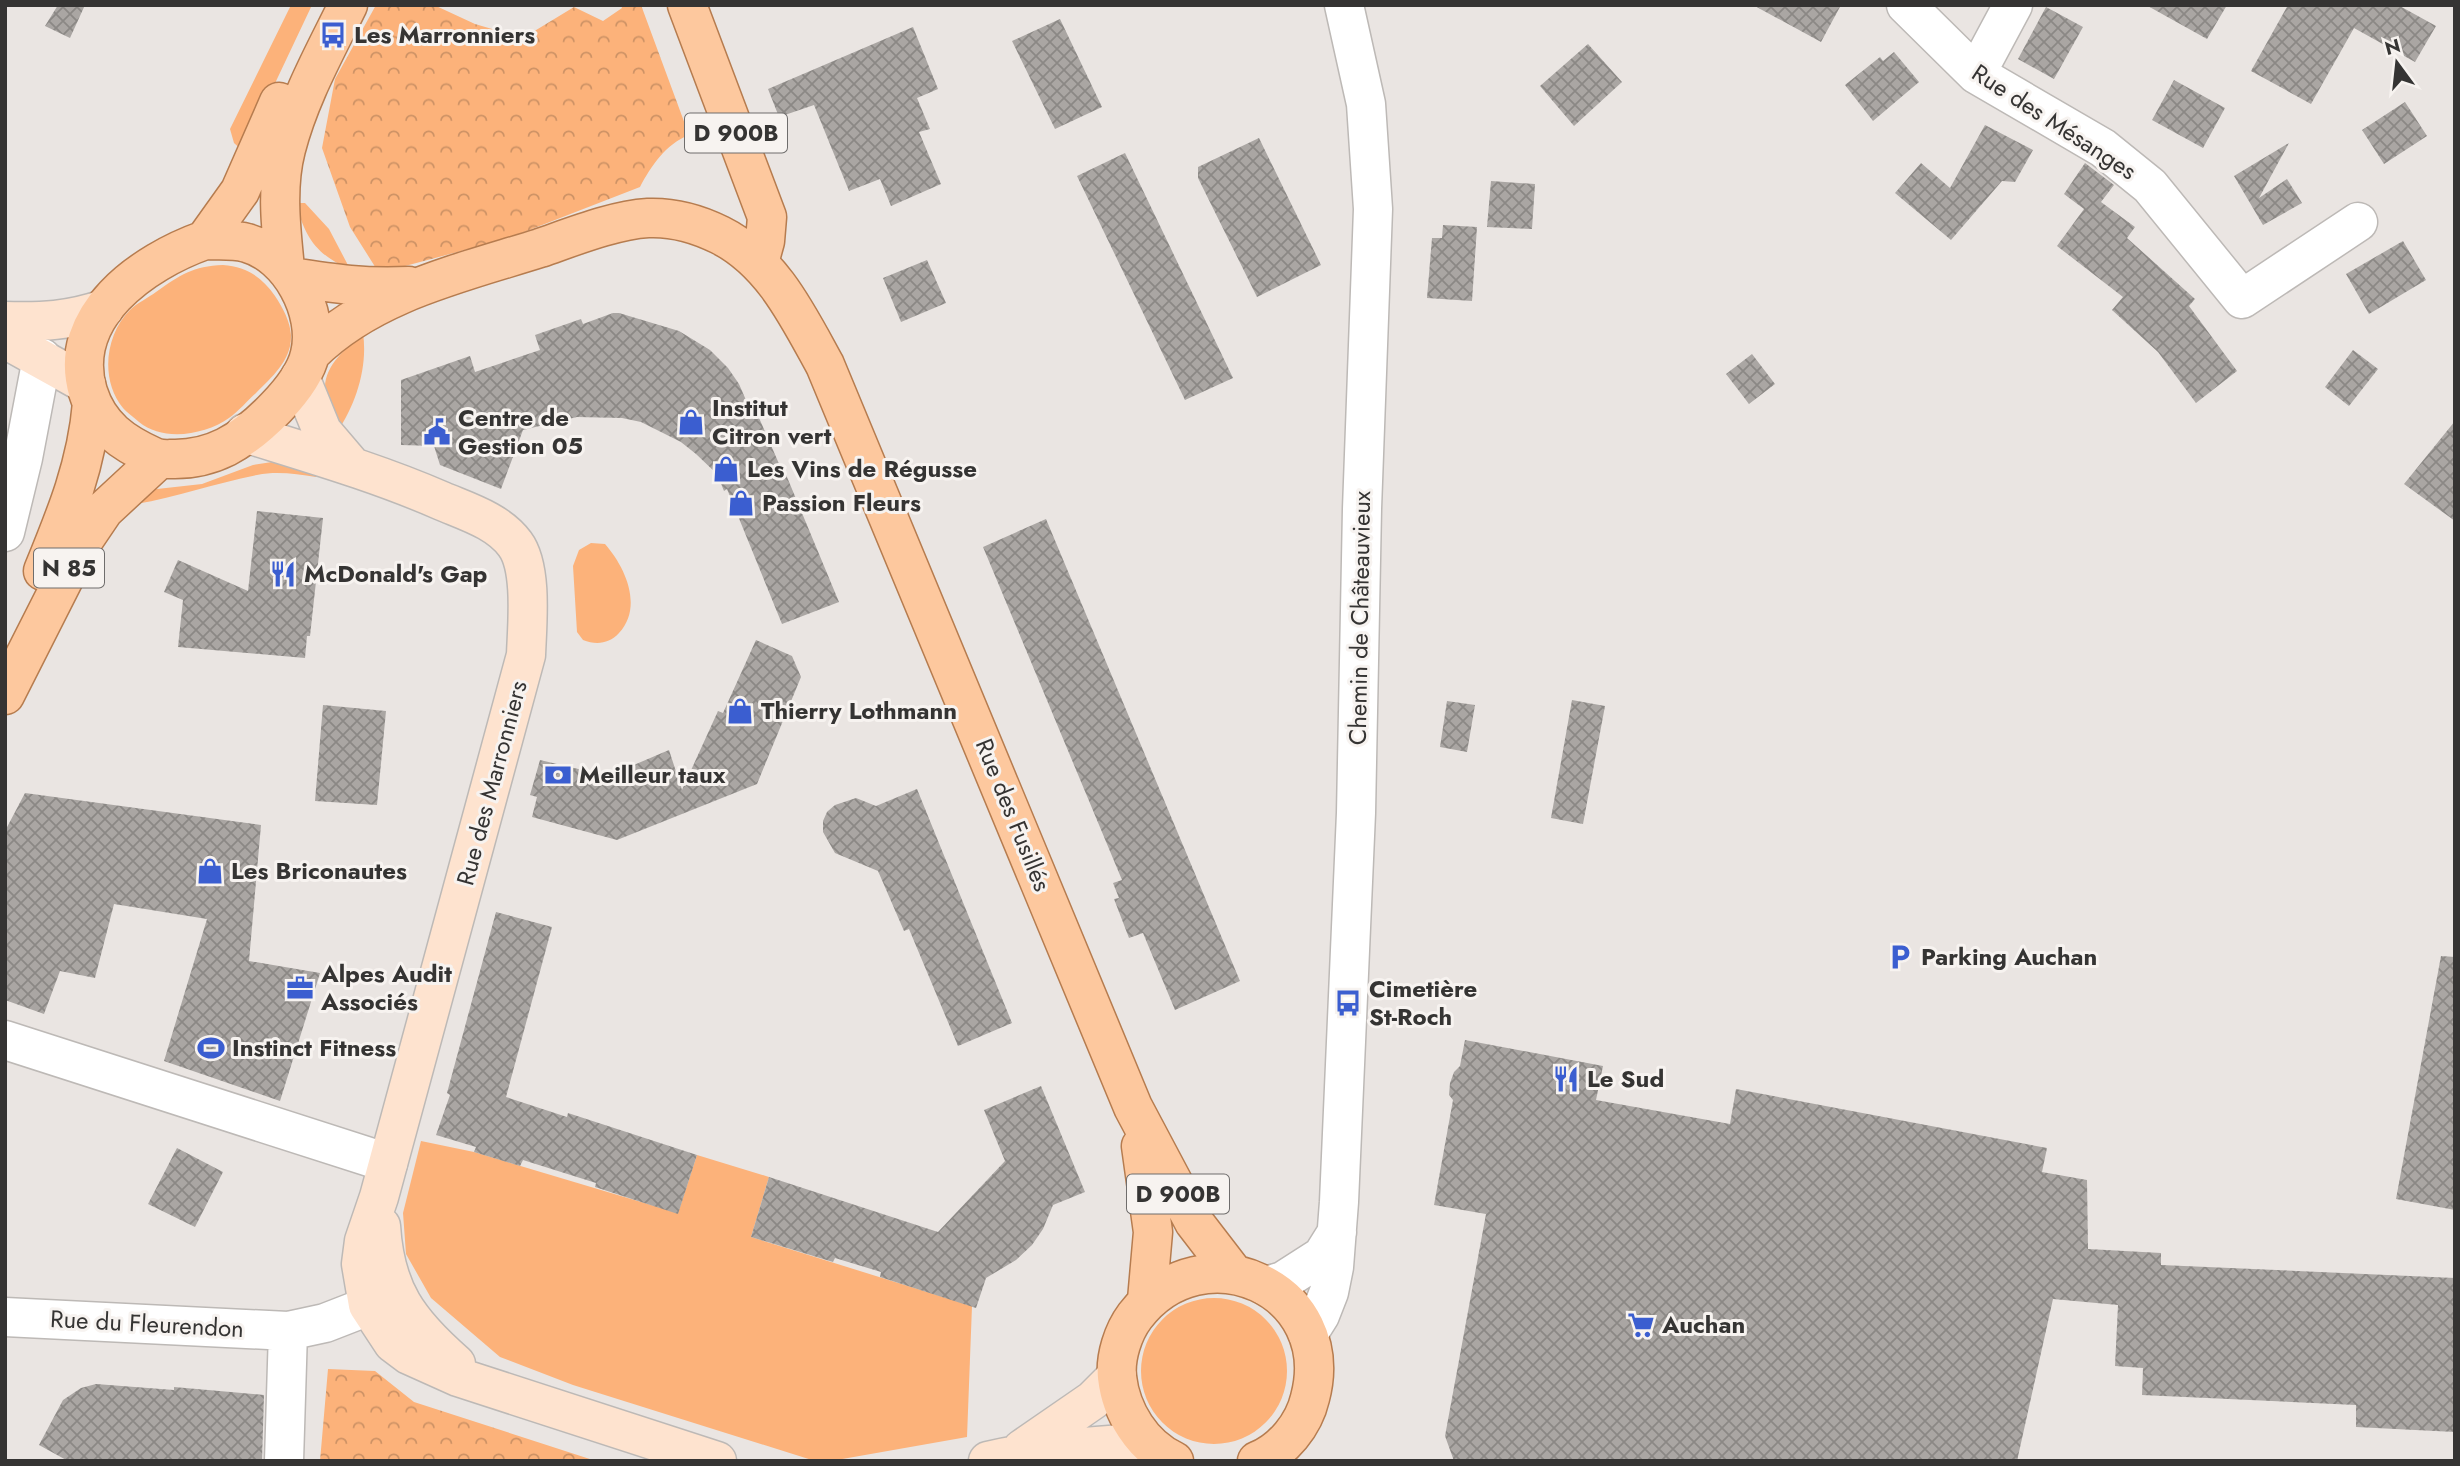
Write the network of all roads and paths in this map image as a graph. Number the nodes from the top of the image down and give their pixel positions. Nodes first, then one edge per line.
1 (325, 5) edge
2 (348, 5) edge
3 (687, 5) edge
4 (1344, 5) edge
5 (1906, 5) edge
6 (2013, 5) edge
7 (1976, 74) junction
8 (2358, 222) dead end
9 (205, 240) junction
10 (759, 263) junction
11 (288, 272) junction
12 (425, 285) junction
13 (104, 309) junction
14 (5, 321) edge
15 (5, 339) edge
16 (42, 358) junction
17 (306, 365) junction
18 (89, 394) junction
19 (245, 433) junction
20 (159, 459) junction
21 (351, 465) junction
22 (62, 524) junction
23 (5, 532) edge
24 (5, 547) edge
25 (5, 646) edge
26 (5, 695) edge
27 (5, 1040) edge
28 (1133, 1107) junction
29 (384, 1180) junction
30 (1337, 1232) junction
31 (1250, 1280) junction
32 (382, 1300) junction
33 (1147, 1300) junction
34 (5, 1317) edge
35 (288, 1331) junction
36 (1308, 1334) junction
37 (1117, 1376) junction
38 (1160, 1451) edge
39 (1274, 1454) edge
40 (1001, 1457) edge
41 (284, 1461) edge
42 (717, 1461) edge

1 - 9 main road
2 - 11 main road
3 - 10 main road, D 900B
4 - 30 street, Chemin de Châteauvieux
5 - 7 street, Rue des Mésanges
6 - 7 street
7 - 8 street, Rue des Mésanges
9 - 11 main road
9 - 13 main road
10 - 12 main road, Rue des Fusillés
10 - 28 main road, Rue des Fusillés / D 900B
11 - 12 main road
11 - 17 main road
12 - 17 main road
13 - 14 street
13 - 18 main road
15 - 16 street
16 - 18 street
16 - 23 street
17 - 19 main road
17 - 21 street, Rue des Marronniers
18 - 20 main road
18 - 22 main road, N 85
19 - 20 main road
19 - 21 street, Rue des Marronniers
20 - 26 main road, N 85
21 - 29 street, Rue des Marronniers
22 - 24 street
22 - 25 main road, N 85
27 - 29 street
28 - 31 main road, Rue des Fusillés / D 900B
28 - 33 main road, Rue des Fusillés / D 900B
29 - 32 street, Rue des Marronniers
30 - 31 street
30 - 36 street, Chemin de Châteauvieux
31 - 33 main road
31 - 36 main road, Rue des Fusillés
32 - 35 street, Rue du Fleurendon
32 - 42 street, Rue des Marronniers
33 - 37 main road
34 - 35 street, Rue du Fleurendon
35 - 41 street
36 - 39 main road
37 - 38 main road
37 - 40 street
38 - 40 street

